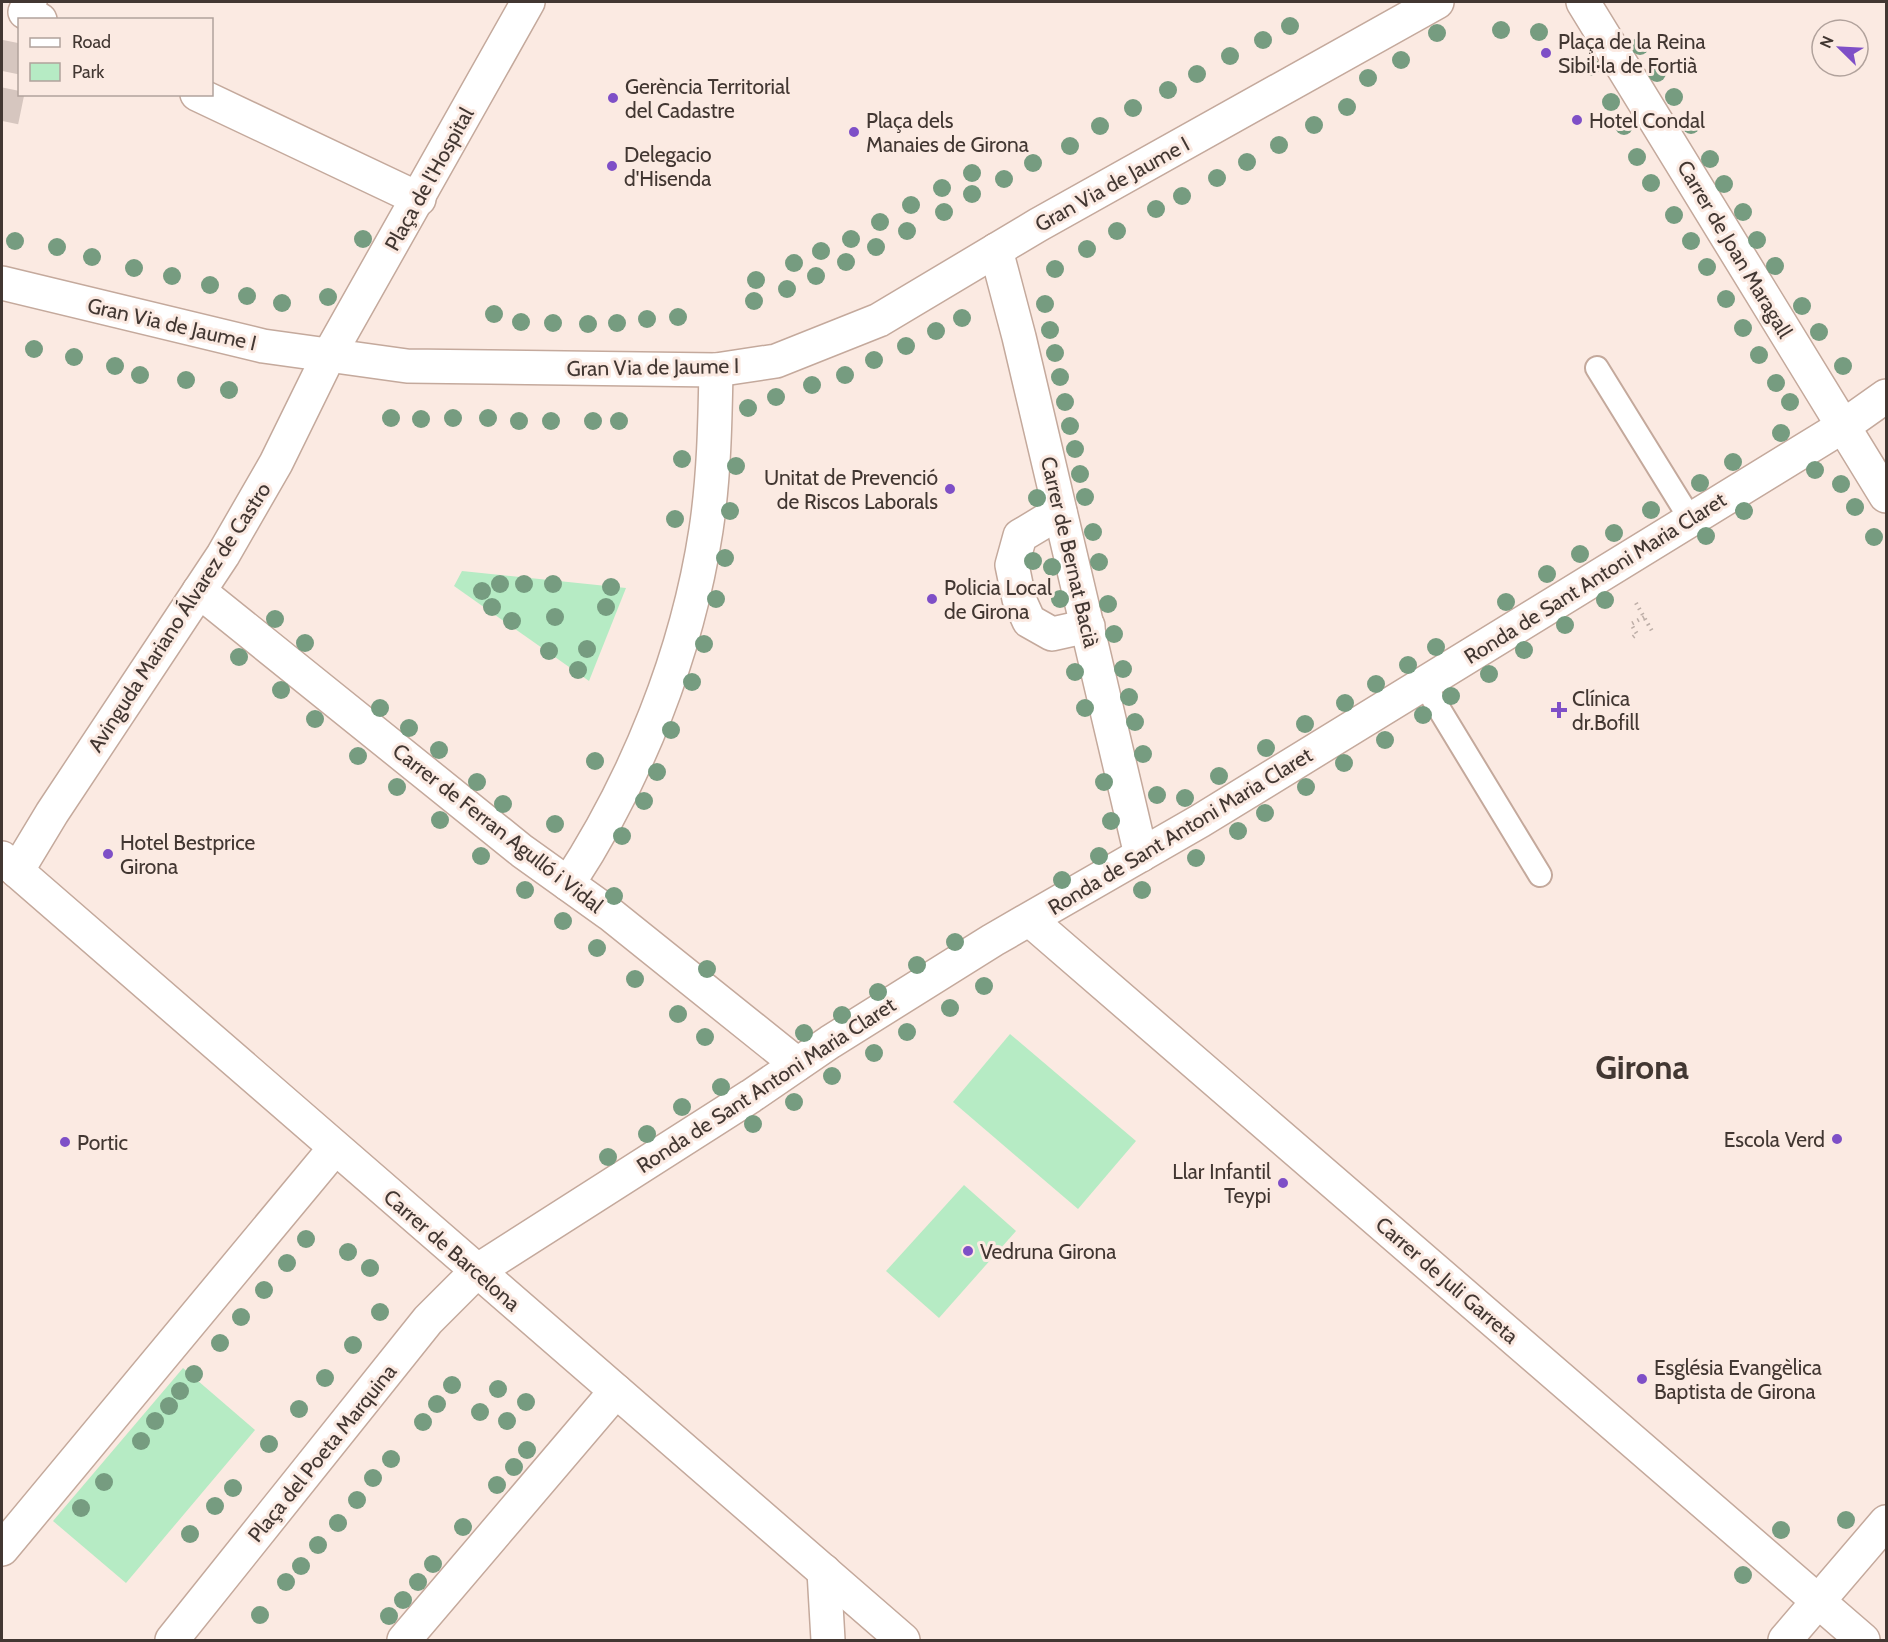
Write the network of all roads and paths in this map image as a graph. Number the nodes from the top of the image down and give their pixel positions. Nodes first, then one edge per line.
1 (30, 2) edge
2 (528, 2) edge
3 (1437, 2) edge
4 (1583, 2) edge
5 (36, 18) edge
6 (201, 96) edge
7 (419, 199) junction
8 (996, 250) junction
9 (2, 283) edge
10 (329, 355) junction
11 (1597, 368) dead end
12 (716, 370) junction
13 (1887, 396) edge
14 (1845, 425) junction
15 (1887, 496) edge
16 (1060, 512) junction
17 (1690, 520) junction
18 (199, 591) junction
19 (1636, 603) dead end
20 (1644, 617) junction
21 (1088, 626) junction
22 (1652, 632) dead end
23 (1633, 637) dead end
24 (1424, 684) junction
25 (1141, 855) junction
26 (9, 865) edge
27 (1540, 875) dead end
28 (568, 884) junction
29 (1030, 920) junction
30 (797, 1064) junction
31 (335, 1148) junction
32 (477, 1271) junction
33 (616, 1391) junction
34 (1887, 1522) edge
35 (2, 1549) edge
36 (824, 1571) junction
37 (1818, 1602) junction
38 (172, 1641) edge
39 (404, 1641) edge
40 (828, 1641) edge
41 (903, 1641) edge
42 (1785, 1641) edge
43 (1863, 1641) edge

1 - 5 street
2 - 7 street, Plaça de l'Hospital
3 - 8 street, Gran Via de Jaume I
4 - 14 street, Carrer de Joan Maragall
6 - 7 street
7 - 10 street, Plaça de l'Hospital
8 - 12 street, Gran Via de Jaume I
8 - 16 street, Carrer de Bernat Bacià
9 - 10 street, Gran Via de Jaume I
10 - 12 street, Gran Via de Jaume I
10 - 18 street, Avinguda Mariano Álvarez de Castro
11 - 17 lane
12 - 28 street
13 - 14 street, Ronda de Sant Antoni Maria Claret
14 - 15 street, Carrer de Joan Maragall
14 - 17 street, Ronda de Sant Antoni Maria Claret
16 - 21 street, Carrer de Bernat Bacià
16 - 21 street
17 - 24 street, Ronda de Sant Antoni Maria Claret
18 - 26 street, Avinguda Mariano Álvarez de Castro
18 - 28 street, Carrer de Ferran Agulló i Vidal
19 - 20 path
20 - 22 path
20 - 23 path
21 - 25 street, Carrer de Bernat Bacià
24 - 25 street, Ronda de Sant Antoni Maria Claret
24 - 27 lane
25 - 29 street, Ronda de Sant Antoni Maria Claret
26 - 31 street, Carrer de Barcelona
28 - 30 street, Carrer de Ferran Agulló i Vidal
29 - 30 street, Ronda de Sant Antoni Maria Claret
29 - 37 street, Carrer de Juli Garreta
30 - 32 street, Ronda de Sant Antoni Maria Claret
31 - 32 street, Carrer de Barcelona
31 - 35 street
32 - 33 street, Carrer de Barcelona
32 - 38 street, Plaça del Poeta Marquina
33 - 36 street, Carrer de Barcelona
33 - 39 street
34 - 37 street
36 - 40 street
36 - 41 street, Carrer de Barcelona
37 - 42 street
37 - 43 street, Carrer de Juli Garreta

